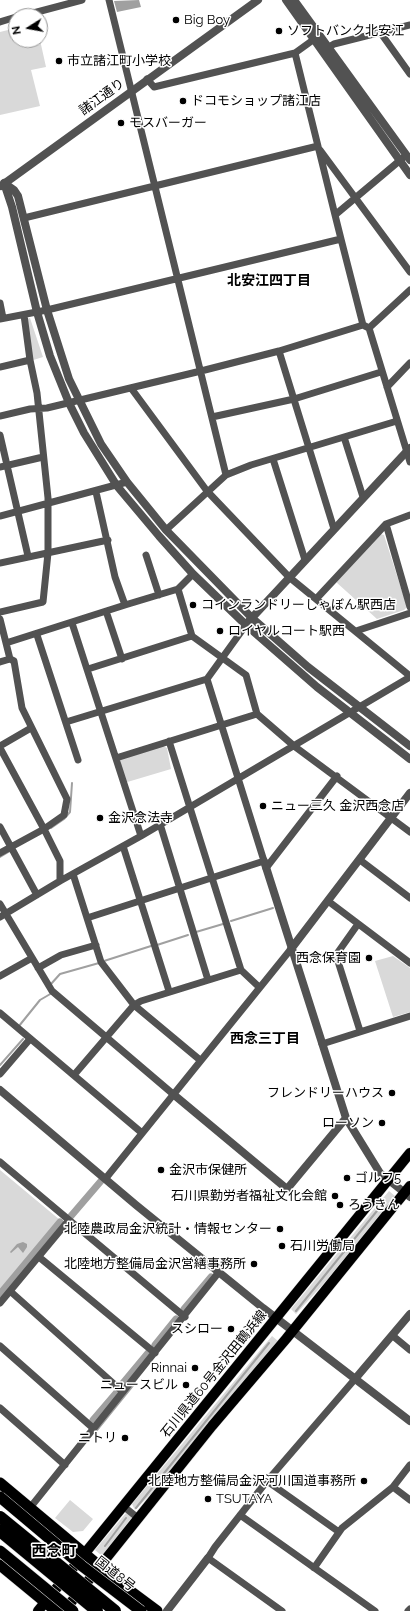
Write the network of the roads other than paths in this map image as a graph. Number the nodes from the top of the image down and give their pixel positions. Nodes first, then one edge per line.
1 (82, 0) edge
2 (109, 0) edge
3 (258, 0) edge
4 (286, 0) edge
5 (294, 0) edge
6 (48, 9) edge
7 (410, 25) edge
8 (380, 32) junction
9 (313, 40) junction
10 (329, 47) junction
11 (322, 52) junction
12 (295, 53) junction
13 (410, 74) edge
14 (147, 80) junction
15 (131, 91) junction
16 (318, 146) junction
17 (409, 156) edge
18 (400, 160) junction
19 (410, 175) edge
20 (1, 182) edge
21 (155, 186) junction
22 (355, 198) junction
23 (335, 215) junction
24 (24, 218) junction
25 (341, 239) junction
26 (410, 272) edge
27 (178, 279) junction
28 (410, 290) edge
29 (0, 303) edge
30 (47, 310) junction
31 (37, 312) junction
32 (24, 315) junction
33 (2, 319) edge
34 (366, 327) junction
35 (279, 351) junction
36 (30, 360) junction
37 (410, 363) edge
38 (0, 367) edge
39 (201, 371) junction
40 (381, 372) junction
41 (387, 387) junction
42 (131, 388) junction
43 (294, 399) junction
44 (78, 401) junction
45 (69, 403) junction
46 (38, 408) junction
47 (0, 416) edge
48 (212, 417) junction
49 (397, 420) junction
50 (0, 435) edge
51 (344, 437) junction
52 (309, 447) junction
53 (408, 449) edge
54 (43, 457) junction
55 (273, 459) junction
56 (410, 462) edge
57 (4, 466) edge
58 (226, 475) junction
59 (127, 482) junction
60 (117, 486) junction
61 (207, 491) junction
62 (96, 492) junction
63 (363, 497) junction
64 (48, 504) junction
65 (18, 512) junction
66 (410, 515) edge
67 (0, 516) edge
68 (386, 524) junction
69 (334, 529) junction
70 (166, 530) junction
71 (108, 540) junction
72 (48, 553) junction
73 (146, 555) dead end
74 (28, 556) junction
75 (305, 560) junction
76 (0, 563) edge
77 (193, 574) junction
78 (289, 577) junction
79 (178, 589) junction
80 (159, 595) junction
81 (316, 598) junction
82 (125, 605) junction
83 (410, 608) edge
84 (106, 611) junction
85 (0, 612) edge
86 (410, 613) edge
87 (252, 618) junction
88 (0, 619) edge
89 (72, 623) junction
90 (246, 625) junction
91 (356, 631) junction
92 (37, 635) junction
93 (192, 636) junction
94 (6, 643) junction
95 (222, 658) junction
96 (10, 659) junction
97 (122, 659) junction
98 (0, 662) edge
99 (88, 669) junction
100 (410, 676) edge
101 (207, 679) junction
102 (359, 708) junction
103 (102, 712) junction
104 (350, 713) junction
105 (257, 714) junction
106 (66, 722) junction
107 (220, 726) junction
108 (31, 728) junction
109 (169, 741) junction
110 (294, 746) junction
111 (410, 746) edge
112 (0, 747) edge
113 (116, 758) junction
114 (410, 759) edge
115 (78, 760) dead end
116 (337, 776) junction
117 (238, 779) junction
118 (410, 794) edge
119 (190, 807) junction
120 (391, 818) junction
121 (160, 824) junction
122 (0, 827) edge
123 (45, 831) junction
124 (410, 832) edge
125 (141, 836) junction
126 (123, 846) junction
127 (12, 849) junction
128 (0, 853) edge
129 (360, 860) junction
130 (265, 864) junction
131 (73, 874) junction
132 (212, 878) junction
133 (60, 881) junction
134 (180, 888) junction
135 (37, 895) junction
136 (410, 898) edge
137 (140, 901) junction
138 (328, 901) junction
139 (0, 904) edge
140 (3, 915) edge
141 (87, 918) junction
142 (358, 924) junction
143 (96, 945) junction
144 (291, 948) junction
145 (32, 958) junction
146 (410, 963) edge
147 (38, 968) junction
148 (241, 970) junction
149 (0, 976) edge
150 (208, 980) junction
151 (259, 987) junction
152 (169, 991) junction
153 (134, 1005) junction
154 (0, 1013) edge
155 (410, 1016) edge
156 (360, 1032) junction
157 (106, 1037) junction
158 (30, 1039) junction
159 (322, 1044) junction
160 (200, 1060) junction
161 (0, 1074) edge
162 (74, 1075) junction
163 (0, 1090) edge
164 (173, 1094) junction
165 (346, 1118) junction
166 (142, 1134) junction
167 (410, 1154) edge
168 (0, 1162) edge
169 (106, 1178) junction
170 (388, 1180) junction
171 (408, 1192) edge
172 (70, 1220) junction
173 (39, 1257) junction
174 (219, 1272) junction
175 (10, 1291) junction
176 (0, 1303) edge
177 (410, 1314) edge
178 (185, 1316) junction
179 (276, 1318) junction
180 (293, 1331) junction
181 (393, 1336) junction
182 (0, 1346) edge
183 (410, 1350) edge
184 (155, 1353) junction
185 (355, 1379) junction
186 (123, 1392) junction
187 (0, 1408) edge
188 (410, 1421) edge
189 (93, 1428) junction
190 (65, 1465) junction
191 (410, 1465) edge
192 (268, 1481) junction
193 (0, 1483) edge
194 (393, 1487) junction
195 (0, 1497) edge
196 (410, 1500) edge
197 (123, 1506) junction
198 (29, 1509) junction
199 (240, 1515) junction
200 (0, 1516) edge
201 (138, 1518) junction
202 (0, 1531) edge
203 (339, 1532) junction
204 (0, 1551) edge
205 (85, 1553) junction
206 (208, 1558) junction
207 (0, 1564) edge
208 (100, 1566) junction
209 (314, 1568) junction
210 (46, 1602) junction
211 (38, 1611) edge
212 (56, 1611) edge
213 (64, 1611) edge
214 (73, 1611) edge
215 (97, 1611) edge
216 (115, 1611) edge
217 (140, 1611) edge
218 (157, 1611) edge
219 (167, 1611) edge
220 (282, 1611) edge
221 (375, 1611) edge

1 - 6 street
2 - 15 street
3 - 14 street, 諸江通り
4 - 9 street
5 - 10 street
7 - 8 street
8 - 10 street
8 - 13 street
9 - 11 street
9 - 12 street
10 - 11 street
10 - 17 street
11 - 18 street
12 - 14 street
12 - 16 street
14 - 15 street, 諸江通り
15 - 20 street, 諸江通り
15 - 21 street
16 - 21 street
16 - 22 street
16 - 23 street
17 - 18 street
18 - 19 street
18 - 22 street
20 - 24 street
20 - 31 street
21 - 24 street
21 - 27 street
22 - 23 street
22 - 26 street
23 - 25 street
24 - 30 street
25 - 27 street
25 - 34 street
27 - 30 street
27 - 39 street
28 - 34 street
29 - 33 street
30 - 31 street
30 - 44 street
31 - 32 street
31 - 45 street
32 - 33 street
32 - 36 street
34 - 35 street
34 - 40 street
35 - 39 street
35 - 43 street
36 - 38 street
36 - 46 street
37 - 41 street
39 - 42 street
39 - 48 street
40 - 41 street
40 - 43 street
41 - 49 street
42 - 44 street
42 - 61 street
43 - 48 street
43 - 52 street
44 - 45 street
44 - 59 street
45 - 46 street
45 - 60 street
46 - 47 street
46 - 54 street
48 - 58 street
49 - 51 street
49 - 53 street
50 - 57 street
51 - 52 street
51 - 63 street
52 - 55 street
52 - 69 street
53 - 56 street
53 - 63 street
54 - 57 street
54 - 64 street
55 - 58 street
55 - 75 street
57 - 65 street
58 - 61 street
59 - 60 street
59 - 70 street
60 - 62 street
60 - 77 street
61 - 70 street
61 - 78 street
62 - 64 street
62 - 71 street
63 - 69 street
64 - 65 street
64 - 72 street
65 - 67 street
65 - 74 street
66 - 68 street
68 - 81 street
68 - 83 street
69 - 75 street
70 - 87 street
71 - 72 street
71 - 82 street
72 - 74 street
72 - 85 street
73 - 80 street
74 - 76 street
75 - 78 street
77 - 79 street
77 - 90 street
78 - 81 street
78 - 87 street
79 - 80 street
79 - 93 street
80 - 82 street
81 - 91 street
82 - 84 street
84 - 89 street
84 - 97 street
86 - 91 street
87 - 90 street
87 - 102 street
88 - 94 street
89 - 92 street
89 - 99 street
90 - 95 street
90 - 104 street
91 - 100 street
92 - 94 street
92 - 106 street
93 - 95 street
93 - 97 street
94 - 96 street
95 - 101 street
95 - 105 street
96 - 98 street
96 - 108 street
97 - 99 street
99 - 103 street
100 - 102 street
101 - 103 street
101 - 107 street
102 - 104 street
102 - 111 street
103 - 106 street
103 - 113 street
104 - 110 street
104 - 114 street
105 - 107 street
105 - 110 street
106 - 115 street
107 - 109 street
107 - 117 street
108 - 112 street
108 - 123 street
109 - 113 street
109 - 119 street
110 - 116 street
110 - 117 street
112 - 123 street
113 - 125 street
116 - 120 street
116 - 130 street
117 - 119 street
117 - 130 street
118 - 120 street
119 - 121 street
119 - 132 street
120 - 124 street
120 - 129 street
121 - 125 street
121 - 134 street
122 - 127 street
123 - 127 street
123 - 133 street
125 - 126 street
126 - 131 street
126 - 137 street
127 - 128 street
127 - 135 street
129 - 136 street
129 - 138 street
130 - 132 street
130 - 144 street
131 - 133 street
131 - 141 street
132 - 134 street
132 - 148 street
133 - 135 street
134 - 137 street
134 - 150 street
135 - 140 street
137 - 141 street
137 - 152 street
138 - 142 street
138 - 144 street
139 - 140 street
140 - 145 street
141 - 143 street
142 - 146 street
142 - 156 street
143 - 147 street
143 - 153 street
144 - 151 street
144 - 159 street
145 - 147 street
145 - 149 street
147 - 157 street
148 - 150 street
148 - 151 street
150 - 152 street
151 - 160 street
152 - 153 street
153 - 157 street
153 - 160 street
154 - 158 street
155 - 156 street
156 - 159 street
157 - 162 street
157 - 164 street
158 - 161 street
158 - 162 street
159 - 165 street
160 - 164 street
162 - 166 street
163 - 169 street
164 - 165 street
164 - 166 street
165 - 170 street
166 - 169 street
167 - 170 main road, 石川県道60号金沢田鶴浜線
168 - 172 street
169 - 174 street
170 - 171 street
170 - 179 main road, 石川県道60号金沢田鶴浜線
171 - 180 main road
172 - 173 street
172 - 178 street
173 - 175 street
173 - 184 street
174 - 178 street
174 - 179 street
175 - 176 street
175 - 186 street
177 - 181 street
178 - 184 street
179 - 180 street
179 - 197 main road, 石川県道60号金沢田鶴浜線
180 - 185 street
180 - 201 main road
181 - 183 street
181 - 185 street
182 - 189 street
184 - 186 street
185 - 188 street
185 - 192 street
186 - 189 street
187 - 190 street
189 - 190 street
190 - 198 street
191 - 194 street
192 - 199 street
192 - 203 street
193 - 198 highway
194 - 196 street
194 - 203 street
195 - 217 highway, 国道8号, bridge
197 - 201 street
197 - 205 main road, 石川県道60号金沢田鶴浜線
198 - 205 highway
199 - 206 street
199 - 209 street
200 - 216 highway, bridge
201 - 208 main road
202 - 215 highway, bridge
203 - 209 street
204 - 214 highway, bridge
205 - 208 highway
205 - 210 main road, 石川県道60号金沢田鶴浜線
206 - 219 street
206 - 220 street
207 - 210 highway
208 - 213 main road
208 - 218 highway
209 - 221 street
210 - 211 main road, 石川県道60号金沢田鶴浜線
210 - 212 highway

